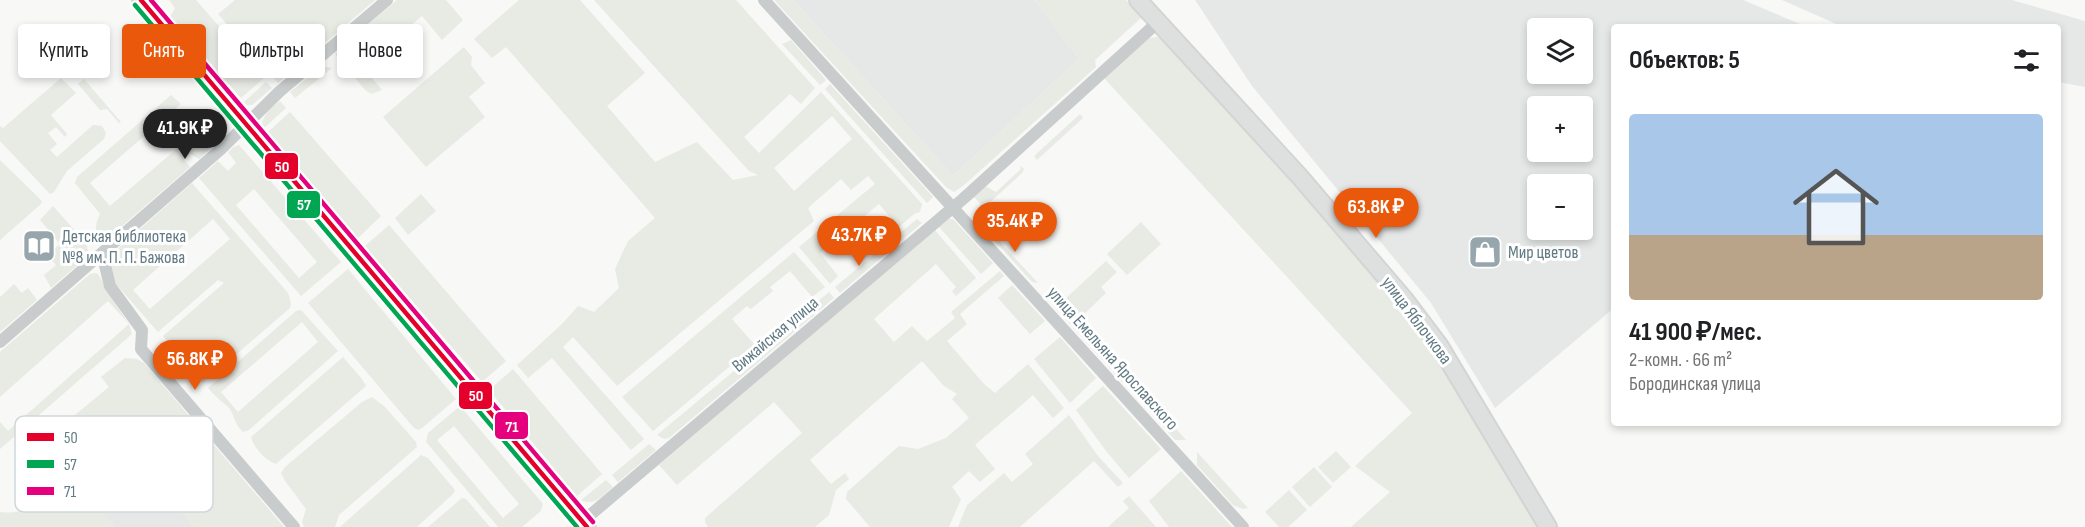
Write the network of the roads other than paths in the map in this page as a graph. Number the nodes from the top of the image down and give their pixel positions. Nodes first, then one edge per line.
1 (141, 0) edge
2 (387, 0) edge
3 (764, 0) edge
4 (1138, 0) edge
5 (1158, 22) junction
6 (245, 123) junction
7 (953, 207) junction
8 (102, 253) junction
9 (0, 342) edge
10 (198, 416) edge
11 (213, 433) edge
12 (581, 525) edge
13 (294, 527) edge
14 (1243, 527) edge
15 (1548, 527) edge

1 - 6 main road
2 - 6 street
3 - 7 street, улица Емельяна Ярославского
4 - 5 main road, улица Яблочкова
5 - 7 street, Вижайская улица
5 - 15 main road, улица Яблочкова
6 - 8 street
6 - 12 main road
7 - 12 street, Вижайская улица
7 - 14 street, улица Емельяна Ярославского
8 - 9 street
8 - 10 street
11 - 13 street

